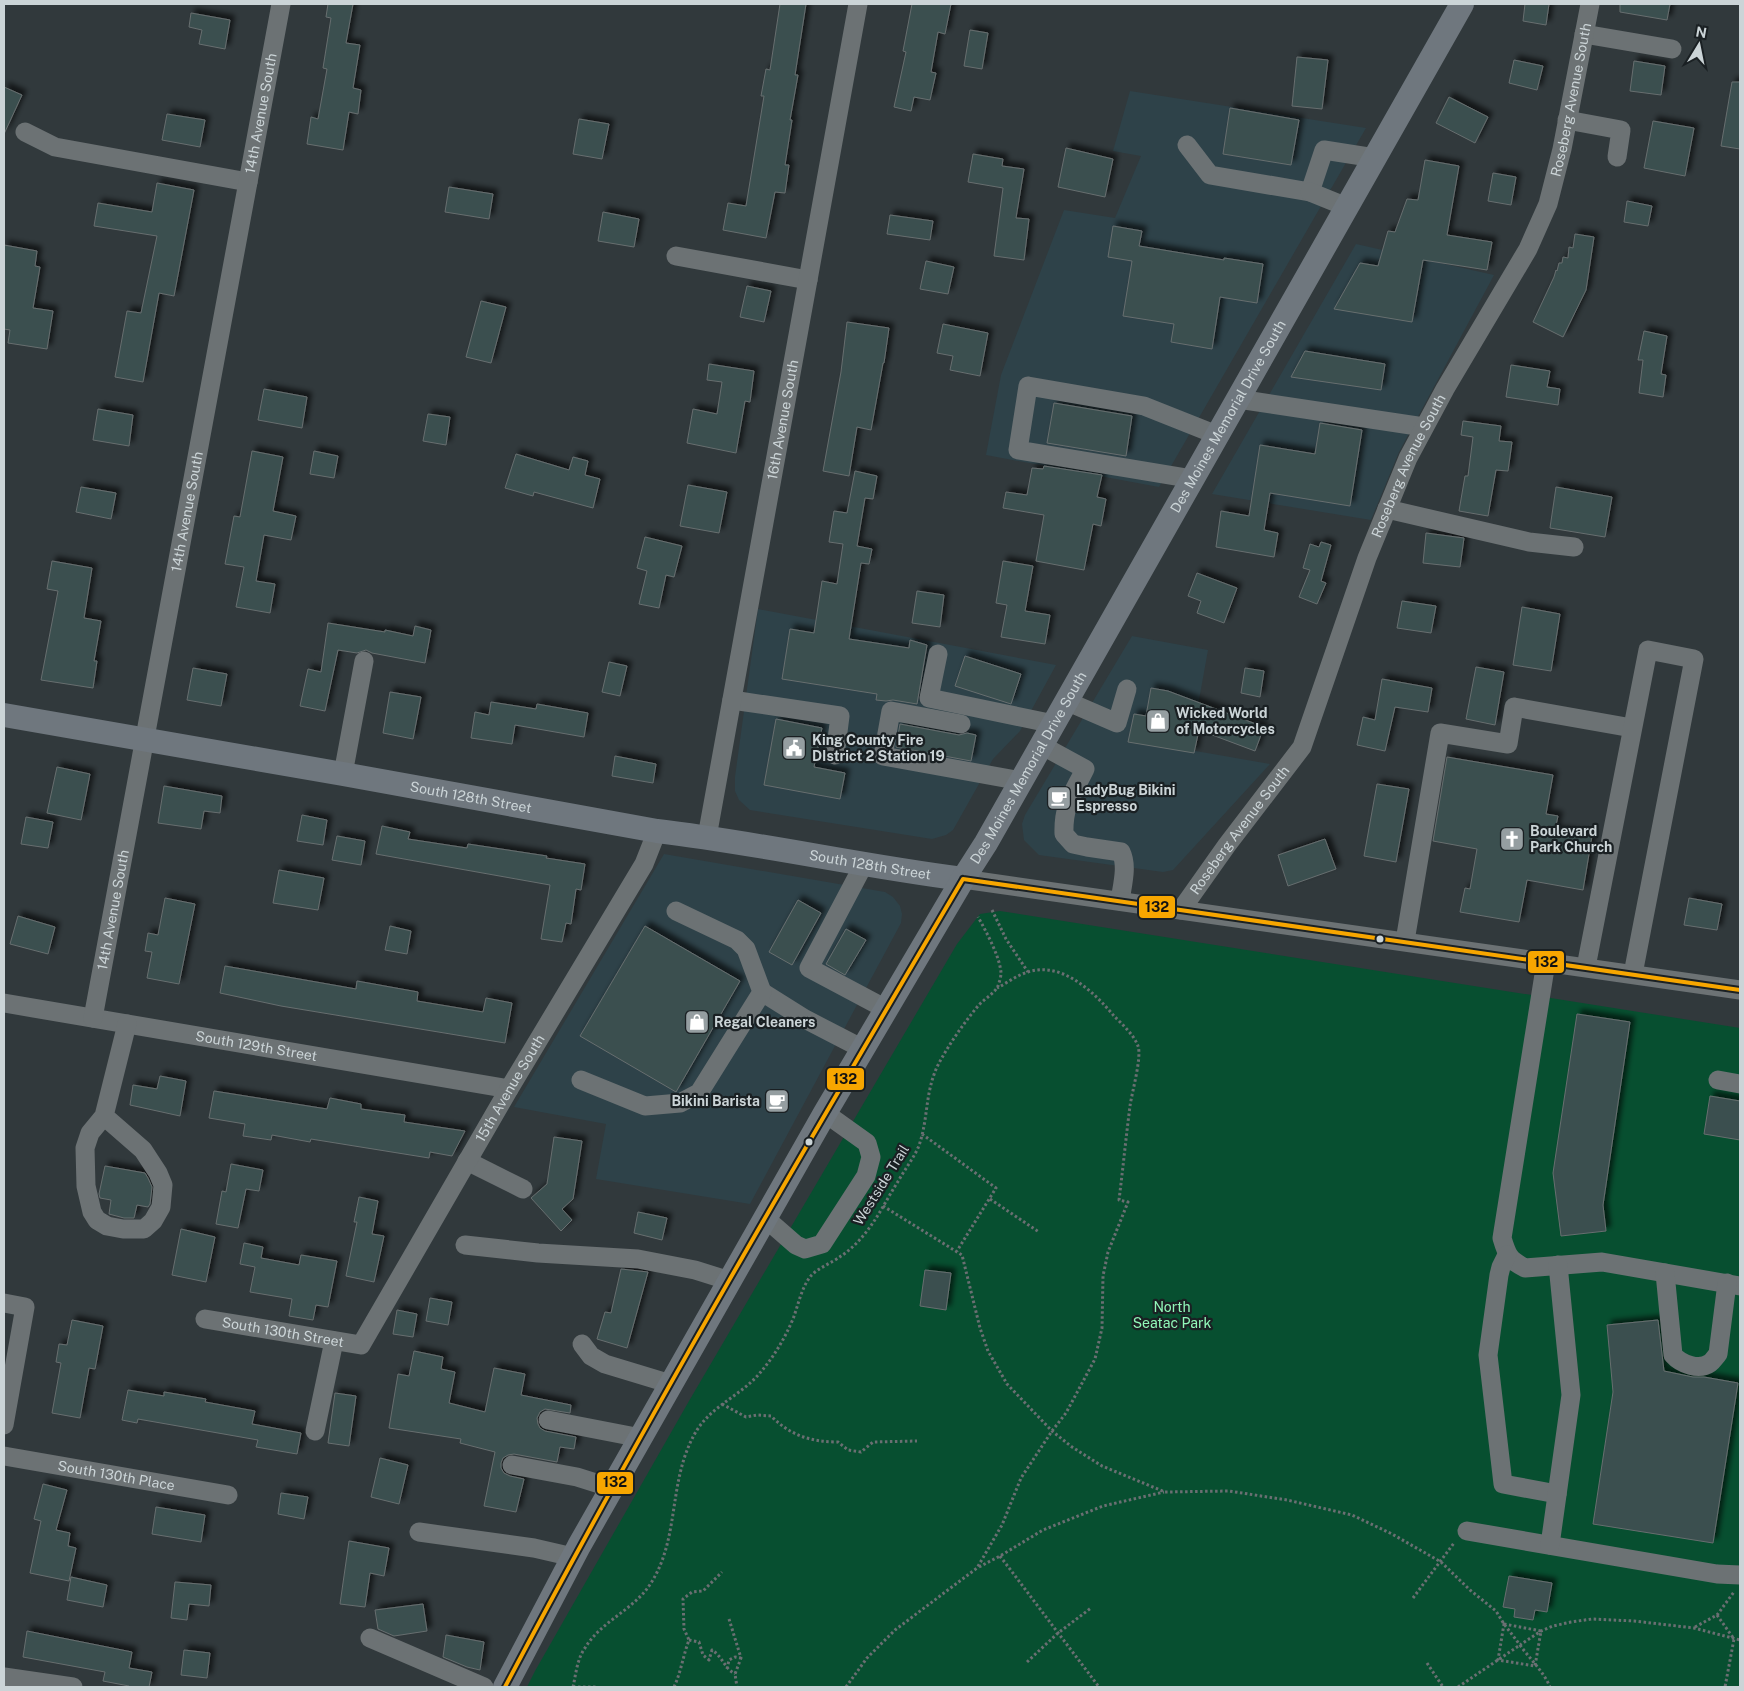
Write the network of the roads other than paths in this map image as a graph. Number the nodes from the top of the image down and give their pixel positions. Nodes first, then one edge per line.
1 (281, 4) edge
2 (858, 4) edge
3 (1462, 4) edge
4 (1590, 4) edge
5 (1584, 34) junction
6 (1672, 49) dead end
7 (1567, 120) junction
8 (25, 132) dead end
9 (1187, 145) dead end
10 (1617, 157) dead end
11 (1375, 158) junction
12 (248, 182) junction
13 (1310, 192) junction
14 (1347, 207) junction
15 (676, 256) dead end
16 (808, 280) junction
17 (1238, 399) junction
18 (1424, 427) junction
19 (1217, 435) junction
20 (1192, 479) junction
21 (1387, 509) junction
22 (1574, 547) dead end
23 (938, 654) dead end
24 (364, 661) dead end
25 (1127, 689) dead end
26 (732, 700) junction
27 (1066, 701) junction
28 (4, 715) edge
29 (961, 724) dead end
30 (1054, 724) junction
31 (1632, 728) junction
32 (144, 740) junction
33 (1041, 745) junction
34 (835, 755) dead end
35 (343, 774) junction
36 (1022, 781) junction
37 (657, 830) junction
38 (708, 837) junction
39 (864, 864) junction
40 (963, 879) junction
41 (1120, 901) junction
42 (1181, 910) junction
43 (676, 911) dead end
44 (1405, 941) junction
45 (1546, 962) junction
46 (1586, 968) junction
47 (1633, 974) junction
48 (1740, 990) edge
49 (762, 992) junction
50 (4, 1003) edge
51 (886, 1008) junction
52 (93, 1018) junction
53 (128, 1024) junction
54 (863, 1048) junction
55 (581, 1080) dead end
56 (1718, 1080) dead end
57 (1740, 1084) edge
58 (509, 1089) junction
59 (825, 1113) junction
60 (104, 1116) junction
61 (467, 1161) junction
62 (523, 1189) dead end
63 (765, 1218) junction
64 (465, 1245) dead end
65 (1507, 1256) junction
66 (1558, 1265) junction
67 (1665, 1273) junction
68 (730, 1280) junction
69 (1734, 1285) edge
70 (4, 1303) edge
71 (205, 1319) dead end
72 (334, 1341) junction
73 (582, 1344) dead end
74 (361, 1345) joint
75 (671, 1384) junction
76 (548, 1420) dead end
77 (4, 1425) edge
78 (315, 1431) dead end
79 (641, 1438) junction
80 (4, 1456) edge
81 (512, 1465) dead end
82 (612, 1488) junction
83 (1557, 1494) junction
84 (228, 1495) dead end
85 (1467, 1531) road end
86 (419, 1532) dead end
87 (1550, 1545) junction
88 (573, 1557) junction
89 (1738, 1580) edge
90 (370, 1638) dead end
91 (4, 1677) edge
92 (73, 1687) edge
93 (484, 1687) edge
94 (505, 1687) edge

1 - 12 street, 14th Avenue South
2 - 16 street, 16th Avenue South
3 - 11 main road, Des Moines Memorial Drive South
4 - 5 street, Roseberg Avenue South
5 - 6 street
5 - 7 street, Roseberg Avenue South
7 - 10 street
7 - 18 street, Roseberg Avenue South
8 - 12 street
9 - 13 street
11 - 13 street
11 - 14 main road, Des Moines Memorial Drive South
12 - 32 street, 14th Avenue South
13 - 14 street
14 - 17 main road, Des Moines Memorial Drive South
15 - 16 street
16 - 26 street, 16th Avenue South
17 - 18 street
17 - 19 main road, Des Moines Memorial Drive South
18 - 21 street, Roseberg Avenue South
19 - 20 main road, Des Moines Memorial Drive South
19 - 20 street
20 - 27 main road, Des Moines Memorial Drive South
21 - 22 street
21 - 42 street, Roseberg Avenue South
23 - 30 street
24 - 35 street
25 - 27 street
26 - 34 street
26 - 38 street, 16th Avenue South
27 - 30 main road, Des Moines Memorial Drive South
28 - 32 main road, South 128th Street
29 - 36 street
30 - 33 main road, Des Moines Memorial Drive South
31 - 44 street
31 - 46 street
31 - 47 street
32 - 35 main road, South 128th Street
32 - 52 street, 14th Avenue South
33 - 36 main road, Des Moines Memorial Drive South
33 - 41 street
35 - 37 main road, South 128th Street
36 - 40 main road, Des Moines Memorial Drive South
37 - 38 main road, South 128th Street
37 - 58 street, 15th Avenue South
38 - 39 main road, South 128th Street
39 - 40 main road, South 128th Street
39 - 51 street
40 - 41 street, South 128th Street
40 - 51 main road, Des Moines Memorial Drive South
41 - 42 street, South 128th Street
42 - 44 street, South 128th Street
43 - 49 street
44 - 45 street, South 128th Street
45 - 46 street, South 128th Street
45 - 65 street
46 - 47 street, South 128th Street
47 - 48 street, South 128th Street
49 - 54 street
49 - 55 street
50 - 52 street, South 129th Street
51 - 54 main road, Des Moines Memorial Drive South
52 - 53 street, South 129th Street
53 - 58 street, South 129th Street
53 - 60 street
54 - 59 main road, Des Moines Memorial Drive South
56 - 57 street
58 - 61 street, 15th Avenue South
59 - 63 main road, Des Moines Memorial Drive South
59 - 63 street
60 - 60 street
61 - 62 street
61 - 74 street, 15th Avenue South
63 - 68 main road, Des Moines Memorial Drive South
64 - 68 street
65 - 66 street
65 - 83 street
66 - 67 street
66 - 83 street
67 - 69 street
67 - 69 street
68 - 75 main road, Des Moines Memorial Drive South
70 - 77 street
71 - 72 street, South 130th Street
72 - 74 street, South 130th Street
72 - 78 street
73 - 75 street
75 - 79 main road, Des Moines Memorial Drive South
76 - 79 street
79 - 82 main road, Des Moines Memorial Drive South
80 - 84 street, South 130th Place
81 - 82 street
82 - 88 main road, Des Moines Memorial Drive South
83 - 87 street
85 - 87 street
86 - 88 street
87 - 89 street
88 - 94 main road, Des Moines Memorial Drive South
90 - 93 street
91 - 92 street

